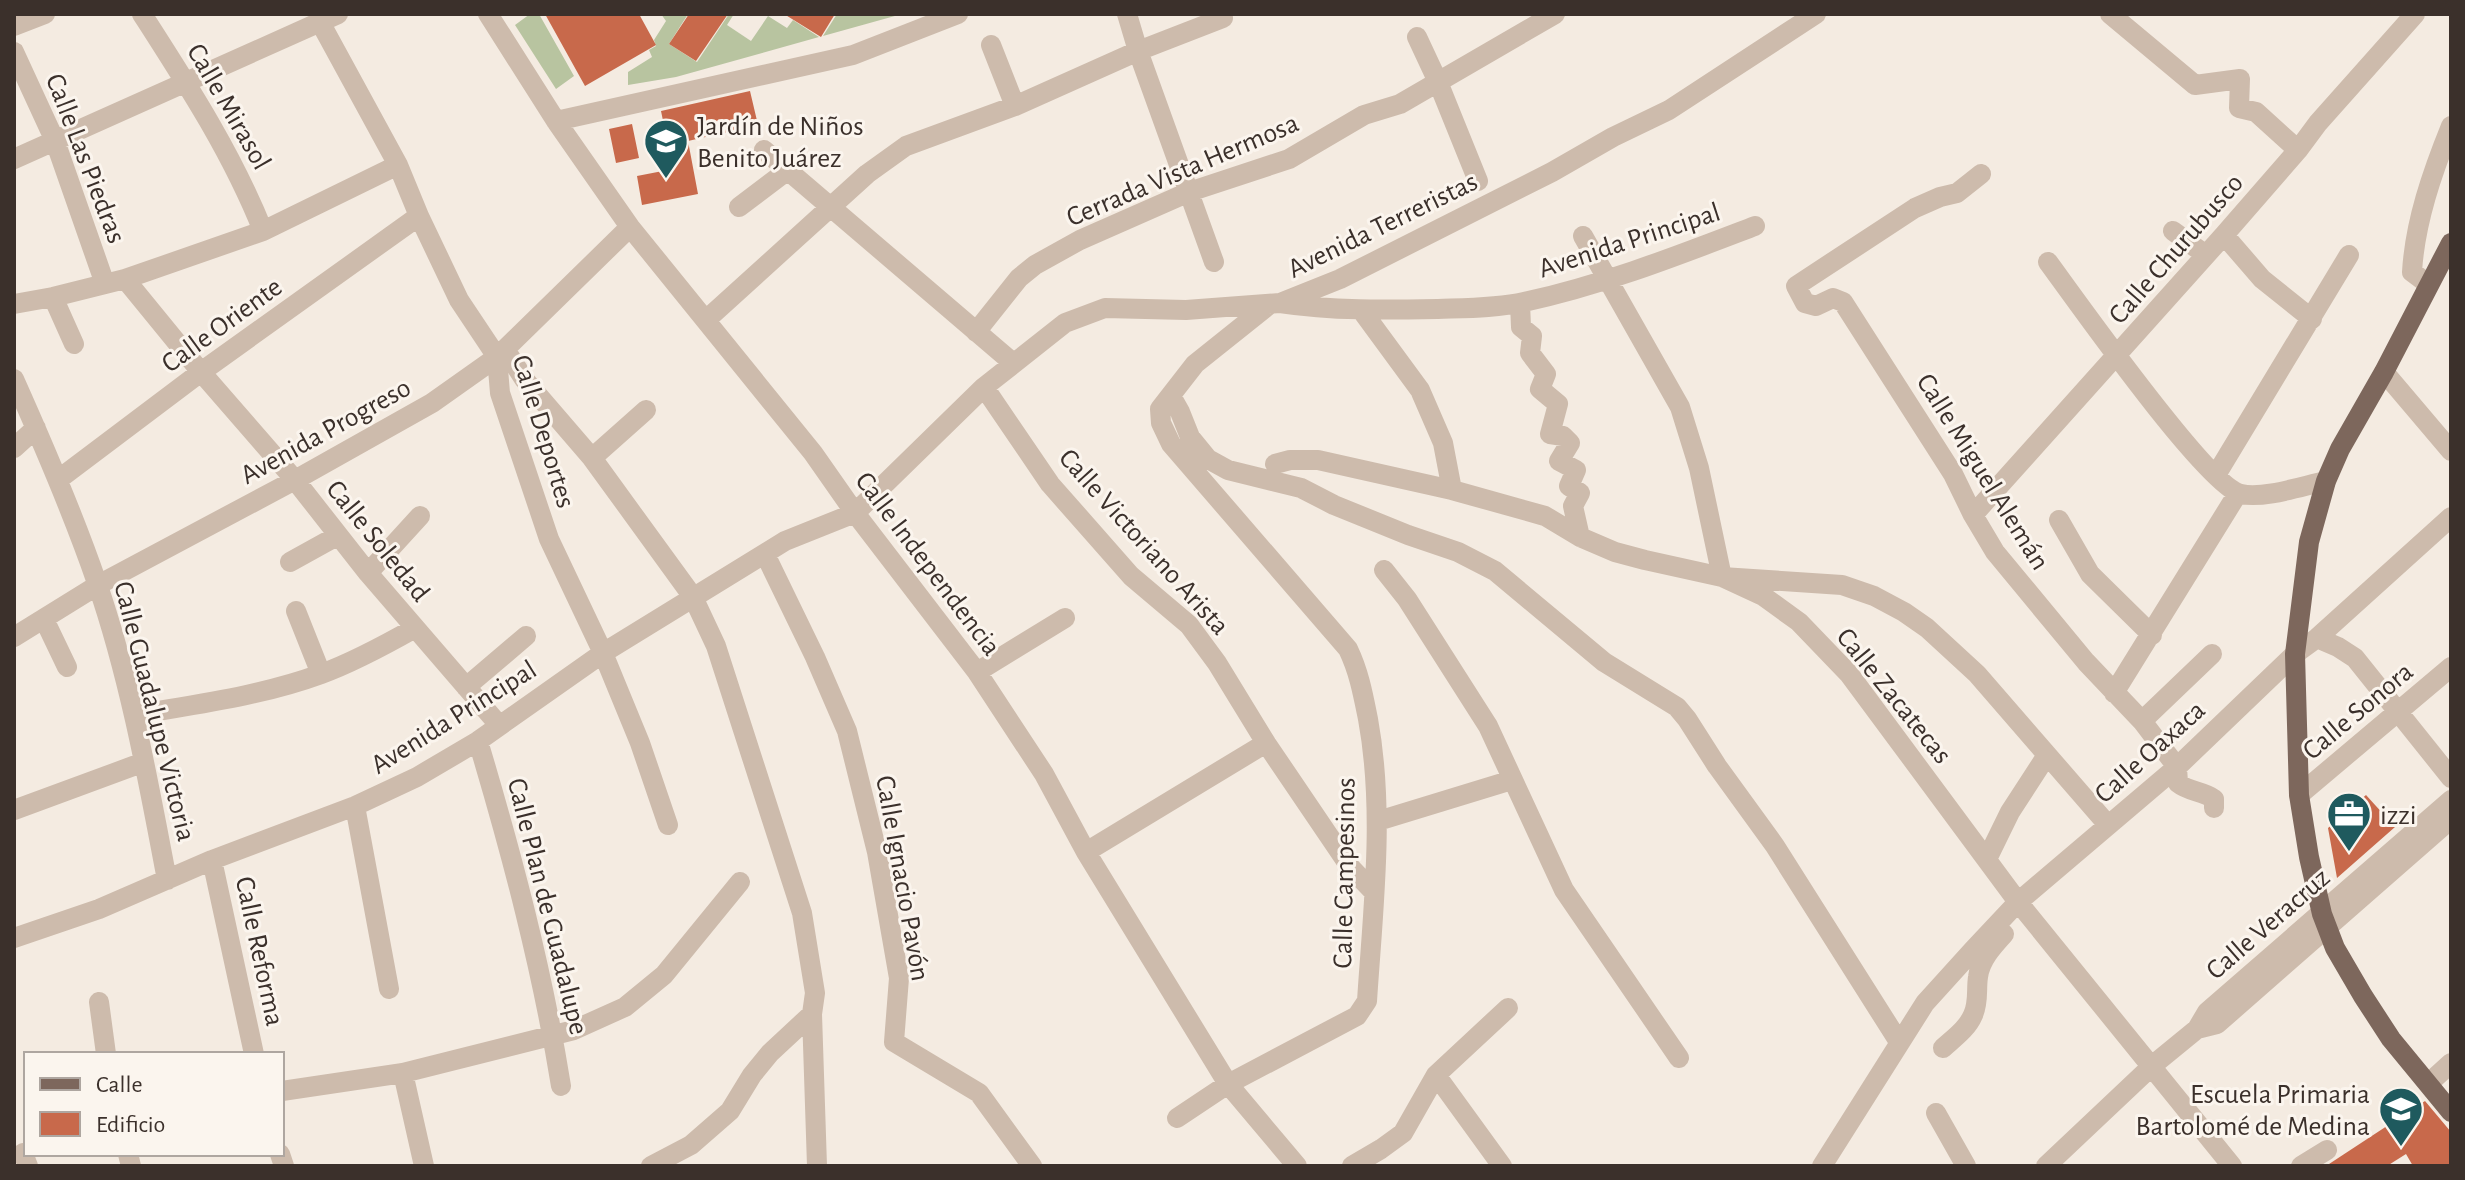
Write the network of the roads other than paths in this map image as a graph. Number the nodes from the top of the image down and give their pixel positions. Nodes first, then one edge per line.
1 (45, 14) edge
2 (142, 14) edge
3 (488, 14) edge
4 (958, 14) edge
5 (1127, 14) edge
6 (1555, 14) edge
7 (1816, 14) edge
8 (2110, 14) edge
9 (2415, 14) edge
10 (329, 18) edge
11 (1223, 18) dead end
12 (14, 26) edge
13 (1417, 37) dead end
14 (991, 45) dead end
15 (1138, 51) junction
16 (14, 52) edge
17 (185, 81) junction
18 (1438, 82) junction
19 (1015, 106) junction
20 (556, 121) junction
21 (2451, 126) edge
22 (55, 141) junction
23 (764, 150) dead end
24 (2298, 150) junction
25 (14, 159) edge
26 (398, 165) junction
27 (788, 170) junction
28 (1981, 174) dead end
29 (1478, 181) dead end
30 (1189, 192) junction
31 (739, 207) dead end
32 (831, 207) junction
33 (419, 216) junction
34 (1755, 226) dead end
35 (630, 227) junction
36 (263, 231) junction
37 (2173, 231) dead end
38 (2224, 235) junction
39 (1583, 236) dead end
40 (2451, 243) edge
41 (2206, 255) junction
42 (2349, 255) dead end
43 (1214, 262) dead end
44 (2048, 262) dead end
45 (1609, 280) junction
46 (115, 281) junction
47 (2428, 284) junction
48 (53, 297) junction
49 (1520, 303) junction
50 (14, 304) edge
51 (1275, 304) junction
52 (1362, 311) junction
53 (2312, 319) junction
54 (706, 320) junction
55 (976, 332) junction
56 (74, 344) dead end
57 (501, 353) junction
58 (2117, 356) junction
59 (1013, 363) junction
60 (201, 372) junction
61 (2384, 372) junction
62 (14, 379) edge
63 (984, 387) junction
64 (1171, 396) junction
65 (646, 410) dead end
66 (36, 428) junction
67 (14, 448) edge
68 (2451, 451) edge
69 (592, 458) junction
70 (1275, 464) dead end
71 (2216, 475) junction
72 (59, 479) junction
73 (295, 480) junction
74 (2326, 481) junction
75 (1452, 490) junction
76 (2238, 493) junction
77 (855, 513) junction
78 (1973, 515) junction
79 (420, 516) dead end
80 (2451, 517) edge
81 (2059, 520) dead end
82 (337, 536) junction
83 (1580, 537) junction
84 (765, 554) junction
85 (290, 562) dead end
86 (1384, 570) dead end
87 (368, 573) junction
88 (1722, 577) junction
89 (98, 585) junction
90 (693, 597) junction
91 (296, 611) dead end
92 (1065, 618) dead end
93 (44, 619) junction
94 (415, 628) junction
95 (2152, 635) junction
96 (526, 636) dead end
97 (14, 637) edge
98 (2317, 638) junction
99 (603, 653) junction
100 (2212, 654) dead end
101 (2295, 654) junction
102 (67, 667) dead end
103 (2451, 667) edge
104 (977, 672) junction
105 (321, 674) junction
106 (466, 687) junction
107 (2114, 693) junction
108 (2399, 710) junction
109 (134, 715) junction
110 (2142, 721) junction
111 (499, 725) junction
112 (478, 741) junction
113 (1266, 743) junction
114 (2047, 755) junction
115 (144, 762) junction
116 (2177, 767) junction
117 (2451, 778) edge
118 (1512, 780) junction
119 (2299, 795) junction
120 (2451, 800) edge
121 (355, 806) junction
122 (2214, 808) dead end
123 (14, 810) edge
124 (2451, 819) edge
125 (1378, 821) junction
126 (668, 825) dead end
127 (2108, 825) junction
128 (1086, 852) junction
129 (1987, 859) junction
130 (212, 860) junction
131 (167, 880) junction
132 (740, 882) dead end
133 (1373, 891) junction
134 (2022, 906) junction
135 (2324, 921) junction
136 (14, 938) edge
137 (389, 989) dead end
138 (99, 1002) dead end
139 (1508, 1008) dead end
140 (812, 1014) junction
141 (553, 1035) junction
142 (1899, 1042) junction
143 (1943, 1048) dead end
144 (106, 1052) edge
145 (254, 1052) edge
146 (1679, 1058) dead end
147 (2451, 1063) edge
148 (2153, 1065) junction
149 (403, 1073) junction
150 (1436, 1075) junction
151 (2429, 1083) junction
152 (1228, 1084) junction
153 (561, 1086) dead end
154 (284, 1091) edge
155 (2451, 1112) edge
156 (1936, 1113) dead end
157 (1177, 1118) dead end
158 (2327, 1150) dead end
159 (815, 1164) edge
160 (424, 1166) edge
161 (651, 1166) edge
162 (1032, 1166) edge
163 (1297, 1166) edge
164 (1352, 1166) edge
165 (1502, 1166) edge
166 (1822, 1166) edge
167 (1966, 1166) edge
168 (2046, 1166) edge
169 (2232, 1166) edge
170 (2301, 1166) edge

1 - 12 street
2 - 17 street, Calle Mirasol
3 - 20 street, Calle Independencia
4 - 20 street
5 - 15 street
6 - 18 street, Cerrada Vista Hermosa
7 - 51 street, Avenida Terreristas
8 - 24 street
9 - 24 street, Calle Churubusco
10 - 17 street
10 - 26 street, Calle Deportes
11 - 15 street
13 - 18 street
14 - 19 street
15 - 19 street
15 - 30 street
16 - 22 street, Calle Las Piedras
17 - 22 street
17 - 36 street, Calle Mirasol
18 - 29 street
18 - 30 street, Cerrada Vista Hermosa
19 - 32 street
20 - 35 street, Calle Independencia
21 - 47 street
22 - 25 street
22 - 46 street, Calle Las Piedras
23 - 27 street
24 - 38 street, Calle Churubusco
26 - 33 street, Calle Deportes
26 - 36 street
27 - 31 street
27 - 32 street
28 - 78 street, Calle Miguel Alemán
30 - 43 street
30 - 55 street, Cerrada Vista Hermosa
32 - 54 street
32 - 55 street
33 - 57 street, Calle Deportes
33 - 60 street, Calle Oriente
34 - 45 street, Avenida Principal
35 - 54 street, Calle Independencia
35 - 57 street, Avenida Progreso
36 - 46 street
37 - 41 street
38 - 41 street, Calle Churubusco
38 - 53 street
39 - 45 street
40 - 47 main road
41 - 58 street, Calle Churubusco
42 - 53 street
44 - 58 street
45 - 49 street, Avenida Principal
45 - 88 street
46 - 48 street
46 - 60 street, Calle Soledad
47 - 61 main road
48 - 50 street
48 - 56 street
49 - 52 street, Avenida Principal
49 - 83 street
51 - 52 street, Avenida Principal
51 - 59 street, Avenida Terreristas
51 - 64 street, Calle Campesinos
52 - 75 street
53 - 71 street
54 - 77 street, Calle Independencia
55 - 59 street
57 - 69 street
57 - 73 street, Avenida Progreso
57 - 99 street, Calle Deportes
58 - 71 street
58 - 78 street, Calle Churubusco
59 - 63 street, Avenida Terreristas
60 - 72 street, Calle Oriente
60 - 73 street, Calle Soledad
61 - 68 street
61 - 74 main road
62 - 66 street, Calle Guadalupe Victoria
63 - 77 street, Avenida Terreristas
63 - 113 street, Calle Victoriano Arista
64 - 125 street, Calle Campesinos
64 - 142 street
65 - 69 street
66 - 67 street
66 - 72 street, Calle Guadalupe Victoria
69 - 90 street
70 - 75 street
71 - 76 street
72 - 89 street, Calle Guadalupe Victoria
73 - 82 street, Calle Soledad
73 - 89 street, Avenida Progreso
74 - 76 street
74 - 101 main road
75 - 83 street
76 - 95 street
77 - 84 street, Avenida Principal
77 - 104 street, Calle Independencia
78 - 107 street, Calle Miguel Alemán
79 - 87 street
80 - 98 street, Calle Oaxaca
81 - 95 street
82 - 85 street
82 - 87 street, Calle Soledad
83 - 88 street
84 - 90 street, Avenida Principal
84 - 162 street, Calle Ignacio Pavón
86 - 118 street
87 - 94 street, Calle Soledad
88 - 114 street
88 - 129 street, Calle Zacatecas
89 - 93 street, Avenida Progreso
89 - 109 street, Calle Guadalupe Victoria
90 - 99 street, Avenida Principal
90 - 140 street
91 - 105 street
92 - 104 street
93 - 97 street, Avenida Progreso
93 - 102 street
94 - 105 street
94 - 106 street, Calle Soledad
95 - 107 street
96 - 106 street
98 - 101 street, Calle Oaxaca
98 - 108 street
99 - 111 street, Avenida Principal
99 - 126 street, Calle Deportes
100 - 110 street
101 - 116 street, Calle Oaxaca
101 - 119 main road
103 - 108 street, Calle Sonora
104 - 128 street, Calle Independencia
105 - 109 street
106 - 111 street, Calle Soledad
107 - 110 street, Calle Miguel Alemán
108 - 117 street
108 - 119 street, Calle Sonora
109 - 115 street, Calle Guadalupe Victoria
110 - 116 street, Calle Miguel Alemán
111 - 112 street, Avenida Principal
112 - 121 street, Avenida Principal
112 - 141 street, Calle Plan de Guadalupe
113 - 128 street
113 - 133 street, Calle Victoriano Arista
114 - 127 street
114 - 129 street
115 - 123 street
115 - 131 street, Calle Guadalupe Victoria
116 - 122 street, Calle Miguel Alemán
116 - 127 street, Calle Oaxaca
118 - 125 street
118 - 146 street
119 - 135 main road
120 - 135 street, Calle Veracruz
121 - 130 street, Avenida Principal
121 - 137 street
124 - 135 street, Calle Veracruz
125 - 133 street, Calle Campesinos
127 - 134 street, Calle Oaxaca
128 - 152 street, Calle Independencia
129 - 134 street, Calle Zacatecas
130 - 131 street, Avenida Principal
130 - 145 street, Calle Reforma
131 - 136 street, Avenida Principal
132 - 141 street
133 - 152 street, Calle Campesinos
134 - 142 street, Calle Oaxaca
134 - 143 street
134 - 148 street, Calle Zacatecas
135 - 148 street, Calle Veracruz
135 - 151 main road
138 - 144 street
139 - 150 street
140 - 159 street
140 - 161 street
141 - 149 street
141 - 153 street, Calle Plan de Guadalupe
142 - 166 street, Calle Oaxaca
147 - 151 street
148 - 168 street, Calle Veracruz
148 - 169 street, Calle Zacatecas
149 - 154 street
149 - 160 street
150 - 164 street
150 - 165 street
151 - 155 main road
152 - 157 street, Calle Campesinos
152 - 163 street, Calle Independencia
156 - 167 street
158 - 170 street

